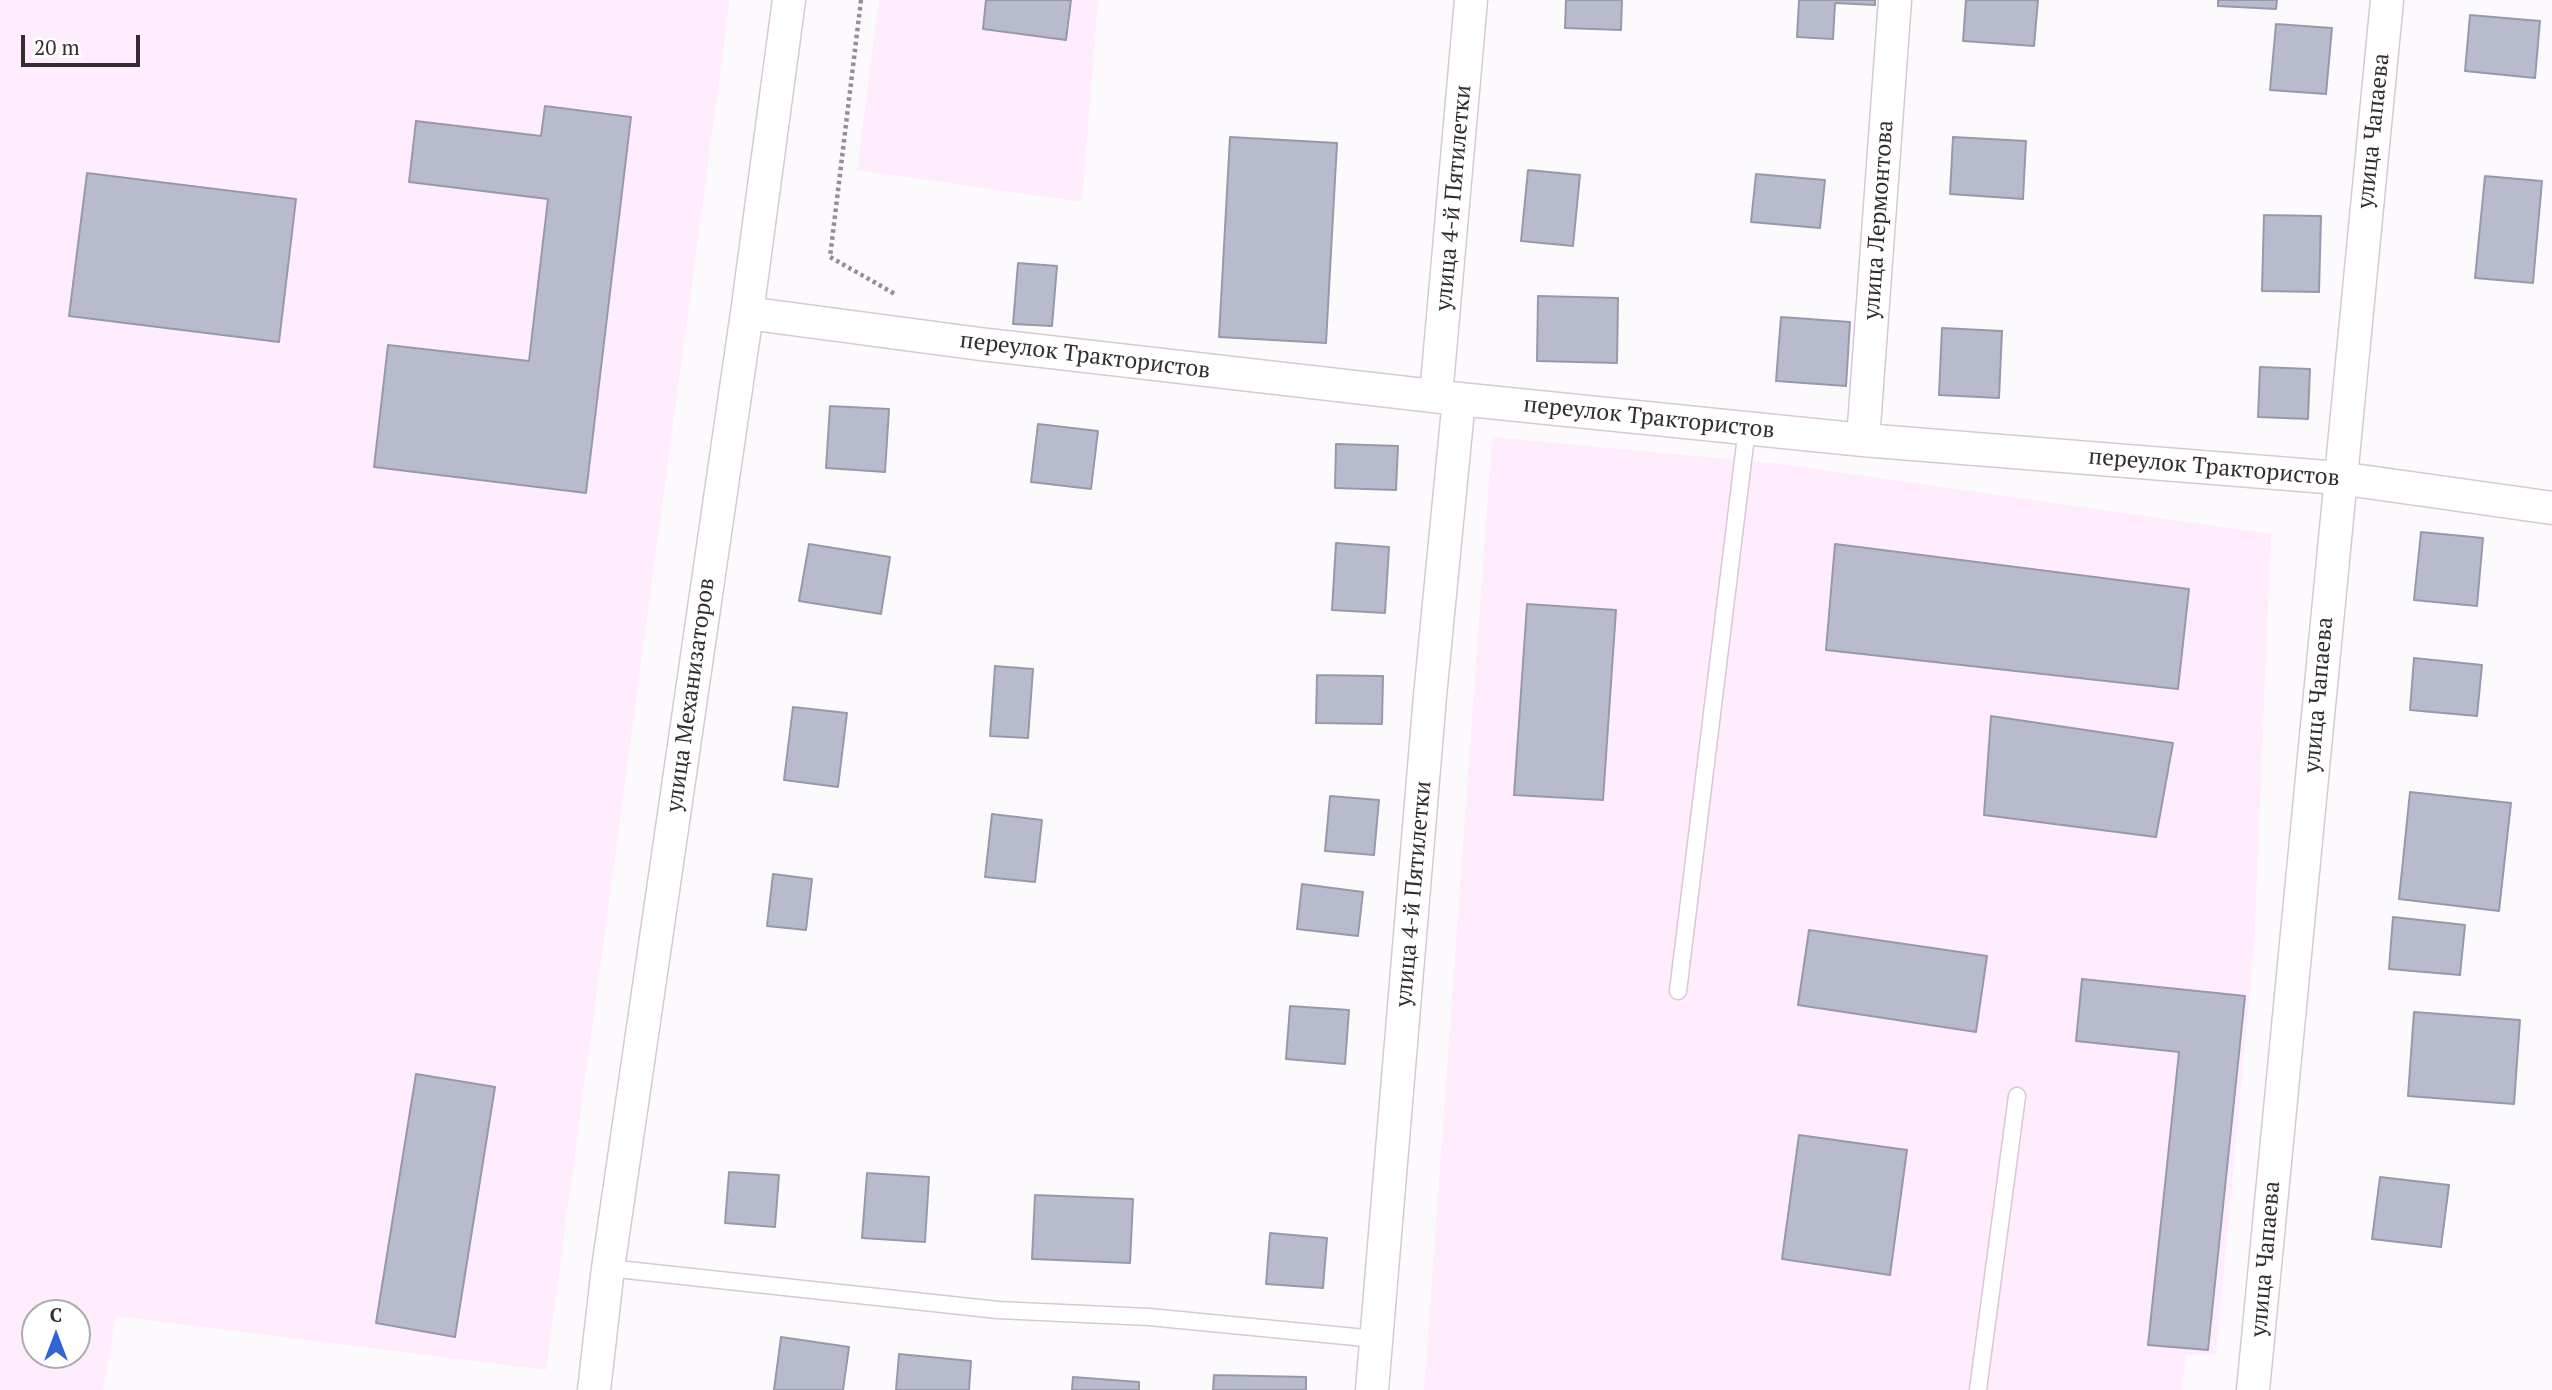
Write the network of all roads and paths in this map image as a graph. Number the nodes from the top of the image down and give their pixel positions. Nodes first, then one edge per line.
1 (789, 0) edge
2 (861, 0) edge
3 (1471, 0) edge
4 (1895, 0) edge
5 (2387, 0) edge
6 (899, 297) dead end
7 (747, 313) junction
8 (1448, 398) junction
9 (1746, 428) junction
10 (1863, 440) junction
11 (2339, 478) junction
12 (2552, 508) edge
13 (1678, 990) dead end
14 (2017, 1096) dead end
15 (608, 1268) junction
16 (1376, 1339) junction
17 (594, 1390) edge
18 (1372, 1390) edge
19 (1979, 1390) edge
20 (2253, 1390) edge

1 - 7 street, улица Механизаторов
2 - 6 path
3 - 8 street, улица 4-й Пятилетки
4 - 10 street, улица Лермонтова
5 - 11 street, улица Чапаева
7 - 8 street, переулок Трактористов
7 - 15 street, улица Механизаторов
8 - 9 street, переулок Трактористов
8 - 16 street, улица 4-й Пятилетки
9 - 10 street, переулок Трактористов
9 - 13 lane
10 - 11 street, переулок Трактористов
11 - 12 street, переулок Трактористов
11 - 20 street, улица Чапаева
14 - 19 lane
15 - 16 lane
15 - 17 street, улица Механизаторов
16 - 18 street, улица 4-й Пятилетки

